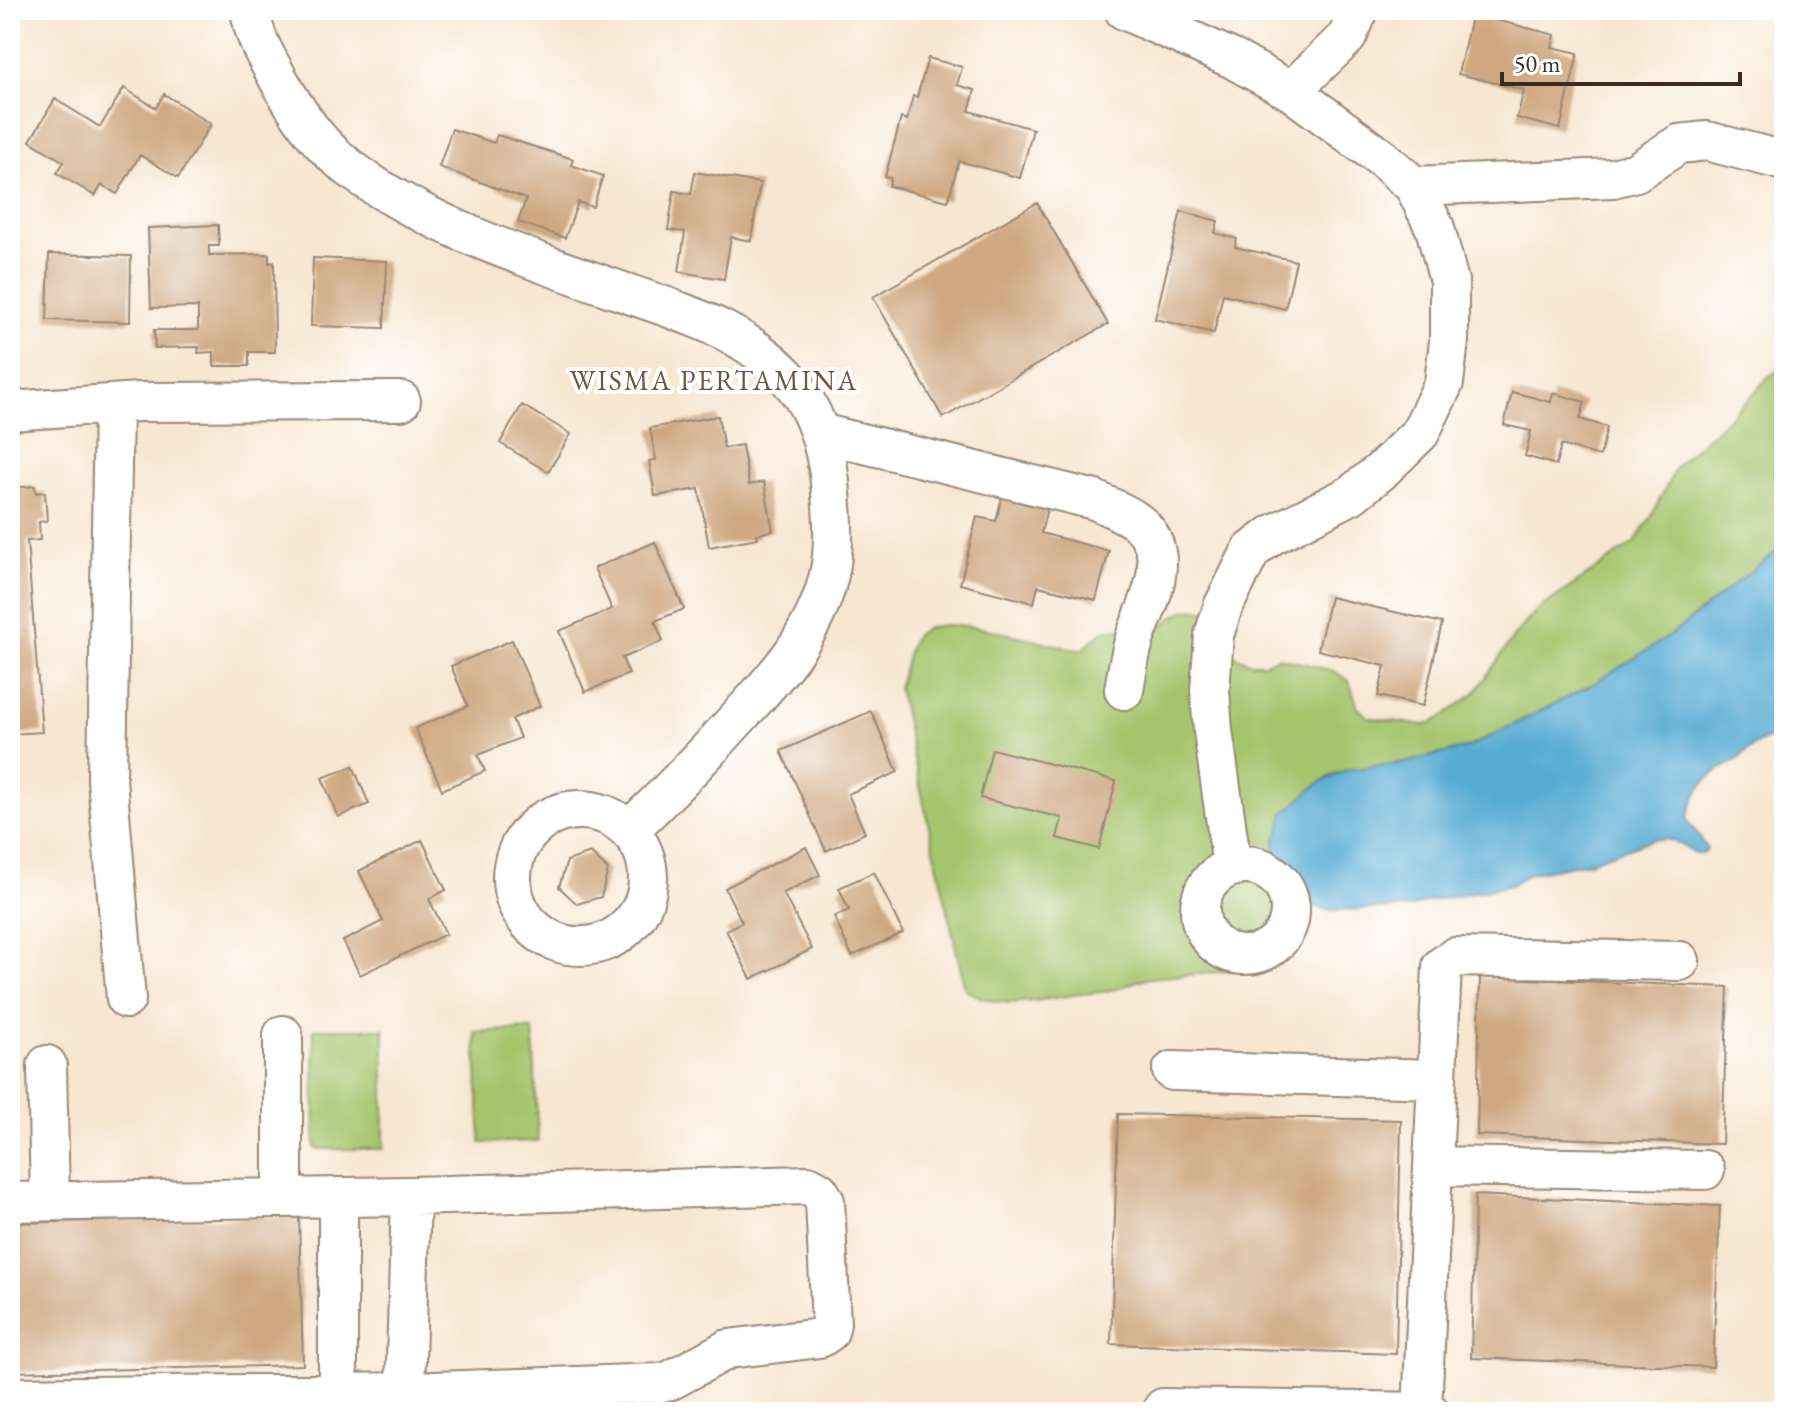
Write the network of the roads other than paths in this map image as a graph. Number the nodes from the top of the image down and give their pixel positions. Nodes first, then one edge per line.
1 (250, 10) edge
2 (1124, 10) edge
3 (1359, 10) edge
4 (1291, 91) junction
5 (1784, 161) edge
6 (1414, 186) junction
7 (401, 401) dead end
8 (113, 404) junction
9 (10, 411) edge
10 (820, 433) junction
11 (1124, 690) dead end
12 (629, 830) dead end
13 (1232, 866) dead end
14 (1680, 961) dead end
15 (126, 999) dead end
16 (283, 1035) dead end
17 (47, 1065) dead end
18 (1172, 1071) dead end
19 (1436, 1079) junction
20 (1433, 1166) junction
21 (1705, 1170) dead end
22 (411, 1196) junction
23 (338, 1197) junction
24 (283, 1198) junction
25 (50, 1201) junction
26 (10, 1202) edge
27 (405, 1392) junction
28 (338, 1393) junction
29 (10, 1397) edge
30 (1163, 1408) dead end
31 (1422, 1412) edge
32 (1430, 1412) edge

1 - 10 street
2 - 4 street
3 - 4 street
4 - 6 street
5 - 6 street
6 - 13 street
7 - 8 street
8 - 9 street
8 - 15 street
10 - 11 street
10 - 12 street
14 - 19 street
16 - 24 street
17 - 25 street
18 - 19 street
19 - 20 street
20 - 21 street
20 - 31 street
22 - 23 street
22 - 27 street
22 - 27 street
23 - 24 street
23 - 28 street
24 - 25 street
25 - 26 street
27 - 28 street
28 - 29 street
30 - 31 street
31 - 32 street

